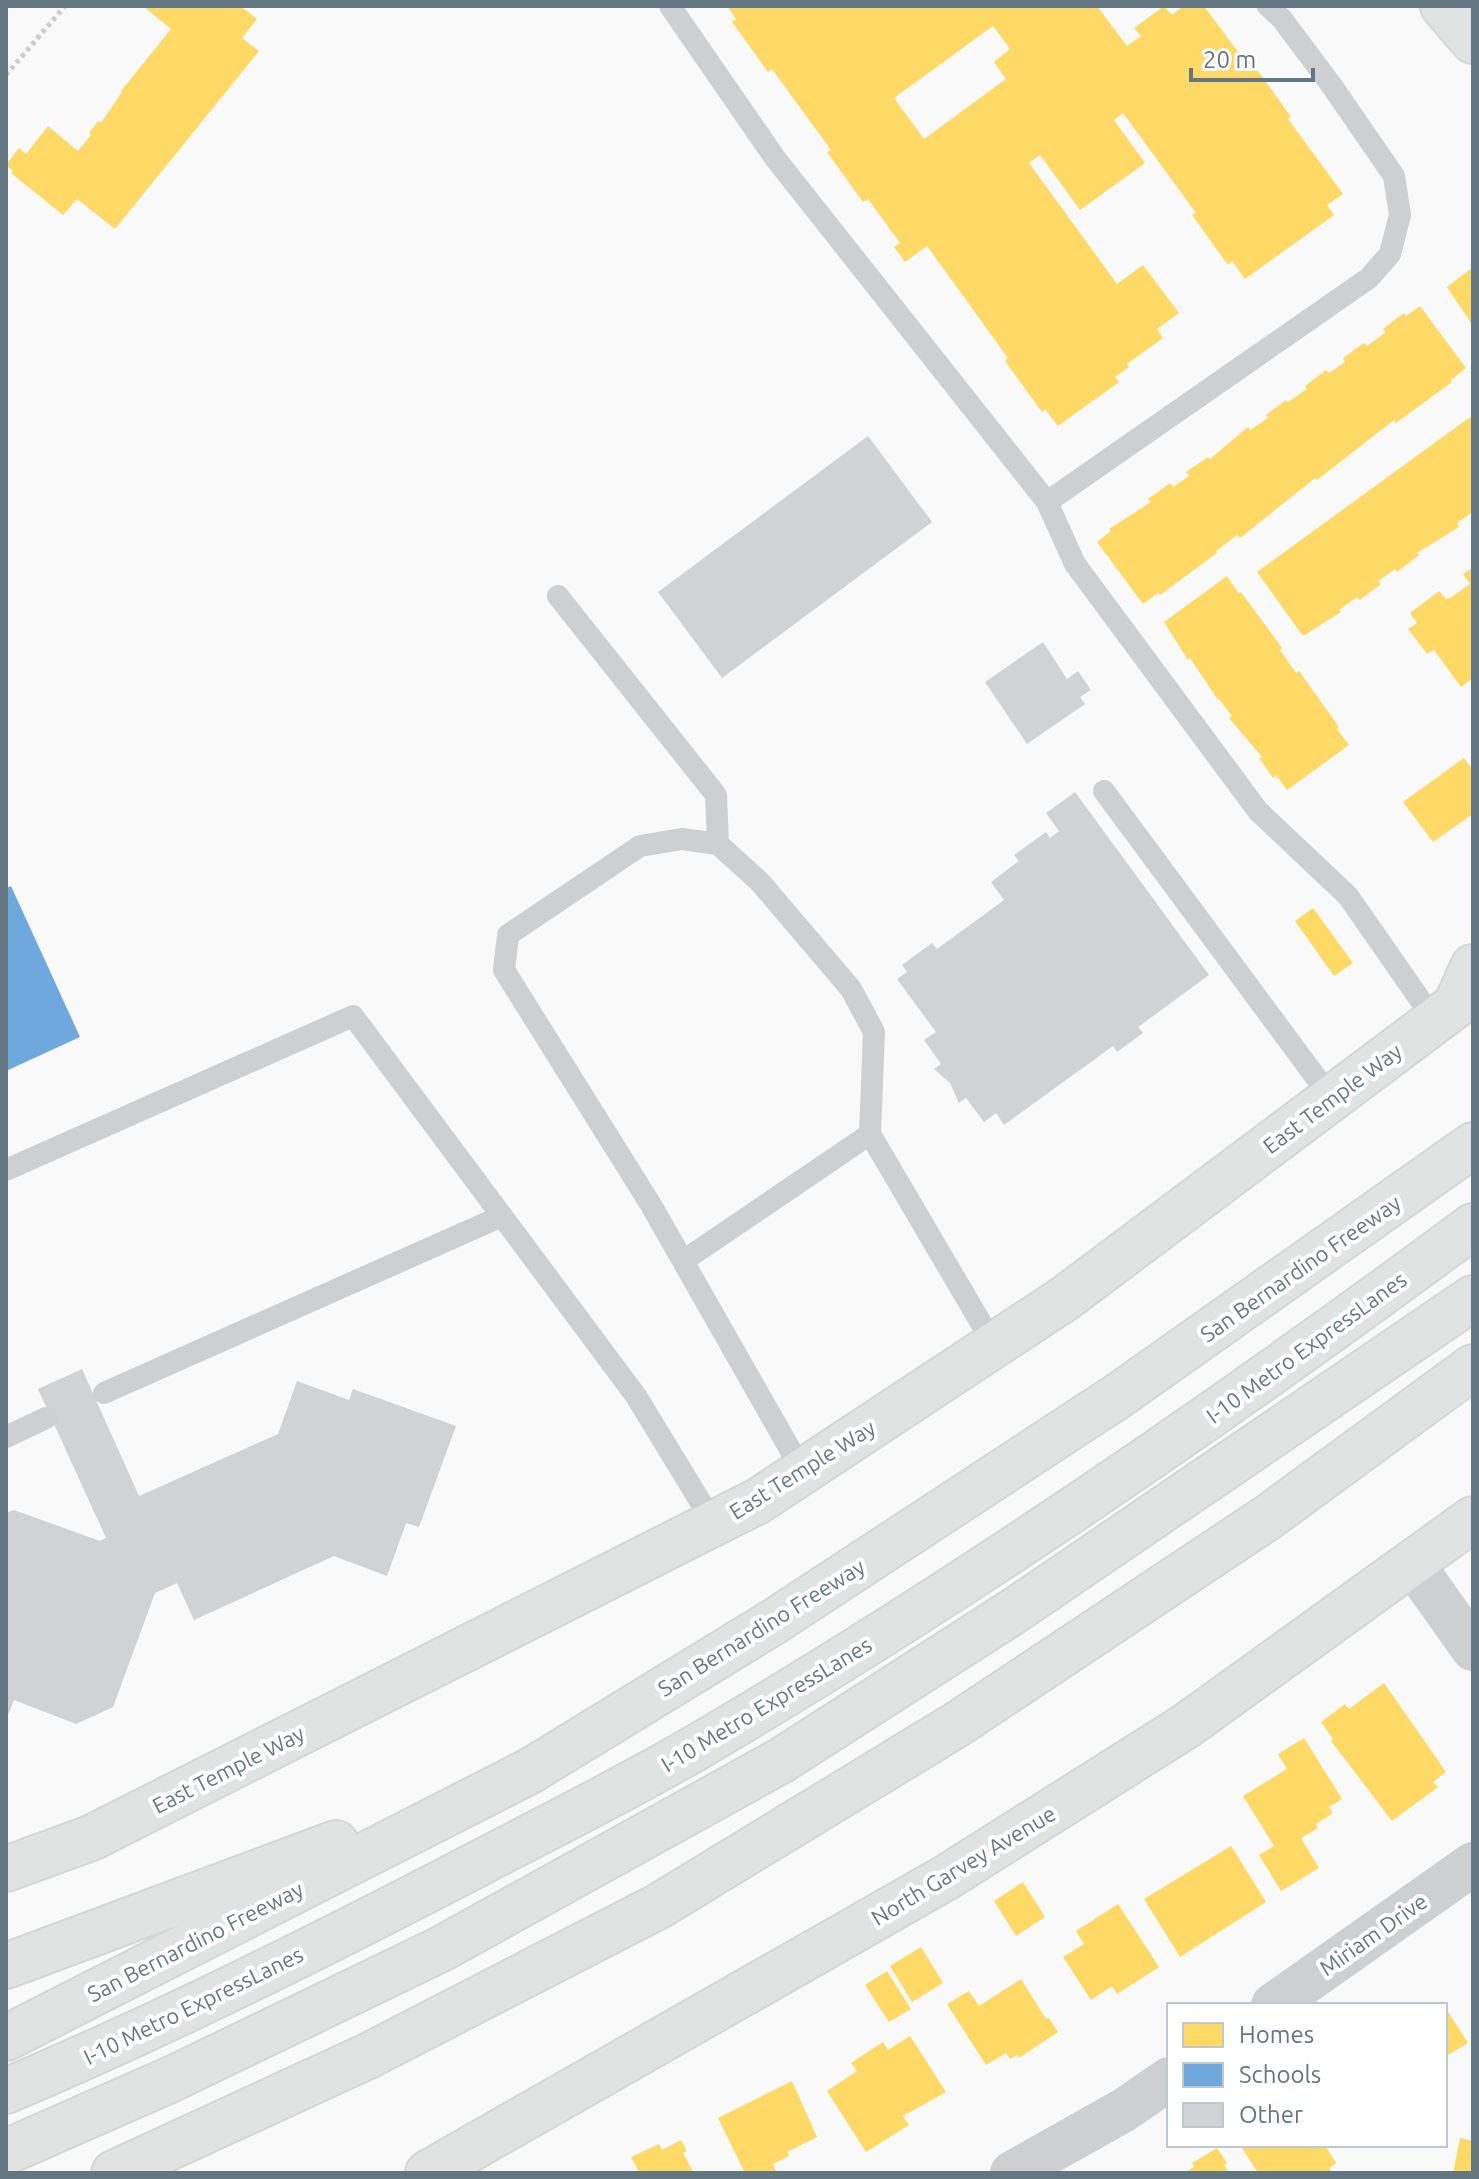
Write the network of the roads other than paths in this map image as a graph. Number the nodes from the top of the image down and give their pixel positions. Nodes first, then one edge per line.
1 (670, 6) edge
2 (1268, 6) edge
3 (1443, 6) edge
4 (1473, 41) edge
5 (1047, 502) junction
6 (558, 596) dead end
7 (1104, 791) dead end
8 (718, 844) junction
9 (1473, 967) edge
10 (1435, 1021) junction
11 (1332, 1099) junction
12 (870, 1134) junction
13 (1473, 1145) edge
14 (6, 1170) edge
15 (502, 1216) junction
16 (1473, 1226) edge
17 (683, 1261) junction
18 (1473, 1298) edge
19 (994, 1345) junction
20 (1473, 1367) edge
21 (104, 1393) dead end
22 (46, 1418) dead end
23 (6, 1437) edge
24 (803, 1472) junction
25 (1473, 1519) edge
26 (714, 1524) junction
27 (1412, 1563) junction
28 (1473, 1649) edge
29 (530, 1771) junction
30 (1473, 1864) edge
31 (6, 1869) edge
32 (6, 1966) edge
33 (1276, 2003) edge
34 (6, 2038) edge
35 (1167, 2080) edge
36 (6, 2091) edge
37 (6, 2152) edge
38 (114, 2173) edge
39 (428, 2173) edge
40 (1012, 2173) edge

1 - 5 lane
2 - 5 lane
3 - 4 main road
5 - 10 lane
6 - 8 lane
7 - 11 lane
8 - 12 lane
8 - 17 lane
9 - 10 main road, East Temple Way
10 - 11 main road, East Temple Way
11 - 19 main road, East Temple Way
12 - 17 lane
12 - 19 lane
13 - 29 main road, San Bernardino Freeway
14 - 15 lane
15 - 21 lane
15 - 26 lane
16 - 36 main road, I-10 Metro ExpressLanes
17 - 24 lane
18 - 37 main road
19 - 24 main road, East Temple Way
20 - 38 main road
22 - 23 lane
24 - 26 main road, East Temple Way
25 - 27 main road, North Garvey Avenue
26 - 31 main road, East Temple Way
27 - 28 street
27 - 39 main road, North Garvey Avenue
29 - 32 main road
29 - 34 main road, San Bernardino Freeway
30 - 33 street, Miriam Drive
35 - 40 street

